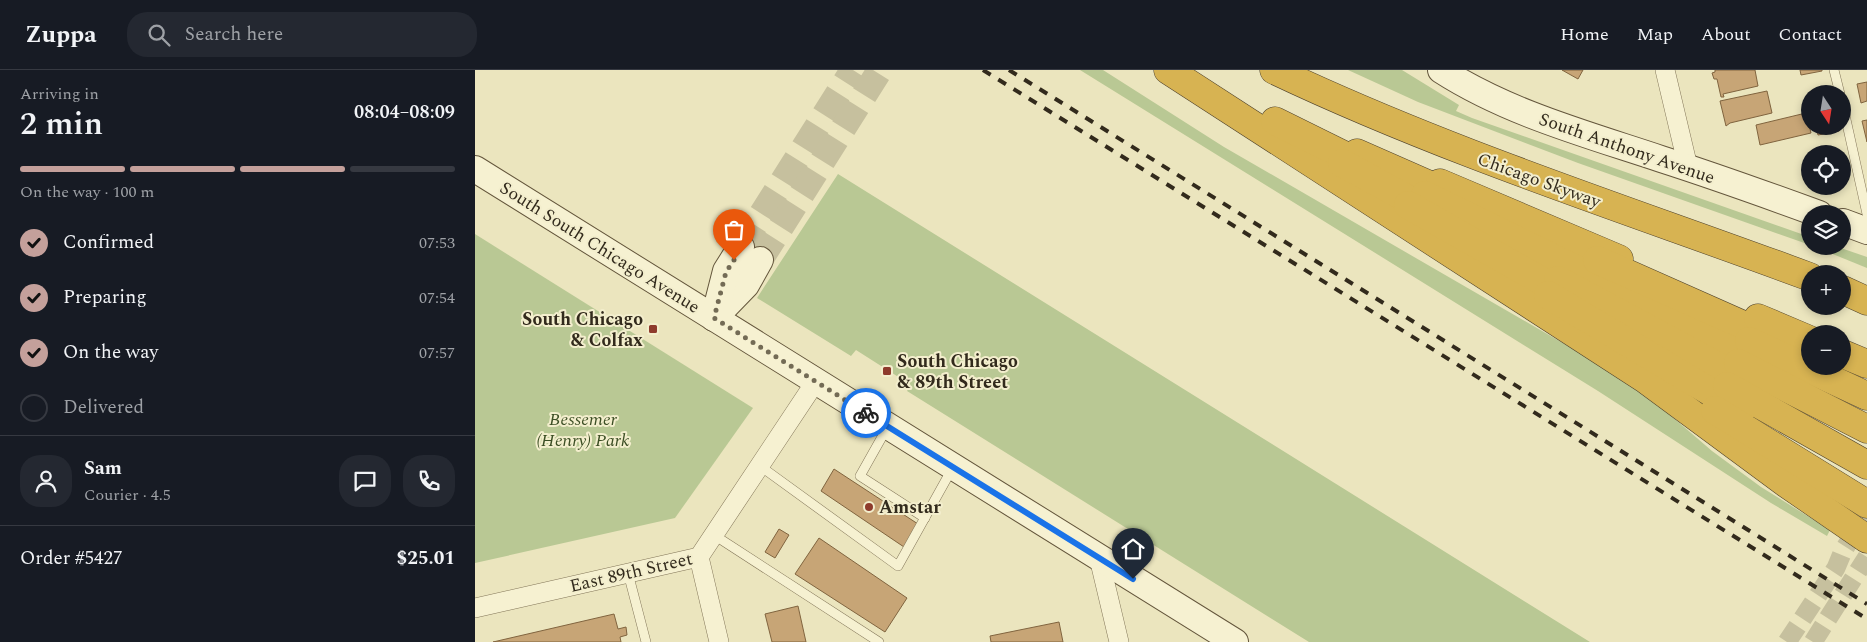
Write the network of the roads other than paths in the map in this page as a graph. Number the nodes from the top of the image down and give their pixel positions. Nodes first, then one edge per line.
1 (1170, 70) edge
2 (1274, 70) edge
3 (1441, 70) edge
4 (1665, 70) edge
5 (1834, 70) edge
6 (1838, 85) edge
7 (1849, 135) edge
8 (1688, 167) junction
9 (475, 169) edge
10 (1801, 208) edge
11 (1867, 214) edge
12 (1851, 225) edge
13 (1867, 231) edge
14 (750, 254) tunnel mouth
15 (1801, 274) edge
16 (1851, 294) edge
17 (1867, 301) edge
18 (714, 318) junction
19 (1801, 336) edge
20 (1801, 350) edge
21 (1851, 357) edge
22 (1867, 364) edge
23 (1851, 373) edge
24 (1867, 380) edge
25 (816, 381) junction
26 (1867, 396) edge
27 (1867, 412) edge
28 (888, 426) junction
29 (1867, 429) edge
30 (1867, 447) edge
31 (1867, 465) edge
32 (760, 466) junction
33 (953, 467) junction
34 (1867, 485) edge
35 (1867, 504) edge
36 (925, 518) junction
37 (1867, 522) edge
38 (714, 535) junction
39 (1867, 540) edge
40 (699, 557) junction
41 (1099, 558) junction
42 (628, 573) junction
43 (475, 608) edge
44 (646, 642) edge
45 (719, 642) edge
46 (879, 642) edge
47 (1119, 642) edge
48 (1235, 642) edge

1 - 19 highway
1 - 20 highway
1 - 26 highway
1 - 27 highway
1 - 29 highway
1 - 30 highway
1 - 31 highway
1 - 34 highway
1 - 35 highway
1 - 37 highway
1 - 39 highway
2 - 15 highway, Chicago Skyway
3 - 8 main road, South Anthony Avenue
4 - 8 street
5 - 6 lane
7 - 11 lane
8 - 10 main road, South Anthony Avenue
9 - 18 main road, South South Chicago Avenue
12 - 13 main road
14 - 18 main road
16 - 17 highway
18 - 25 main road, South South Chicago Avenue
21 - 22 highway
23 - 24 highway
25 - 28 main road, South South Chicago Avenue
25 - 32 street, East 89th Street
28 - 33 main road, South South Chicago Avenue
28 - 36 lane
32 - 36 lane
32 - 38 street, East 89th Street
33 - 36 lane
33 - 41 main road, South South Chicago Avenue
38 - 40 street, East 89th Street
38 - 46 lane
40 - 42 street, East 89th Street
40 - 45 street
41 - 47 street
41 - 48 main road, South South Chicago Avenue
42 - 43 street, East 89th Street
42 - 44 lane

